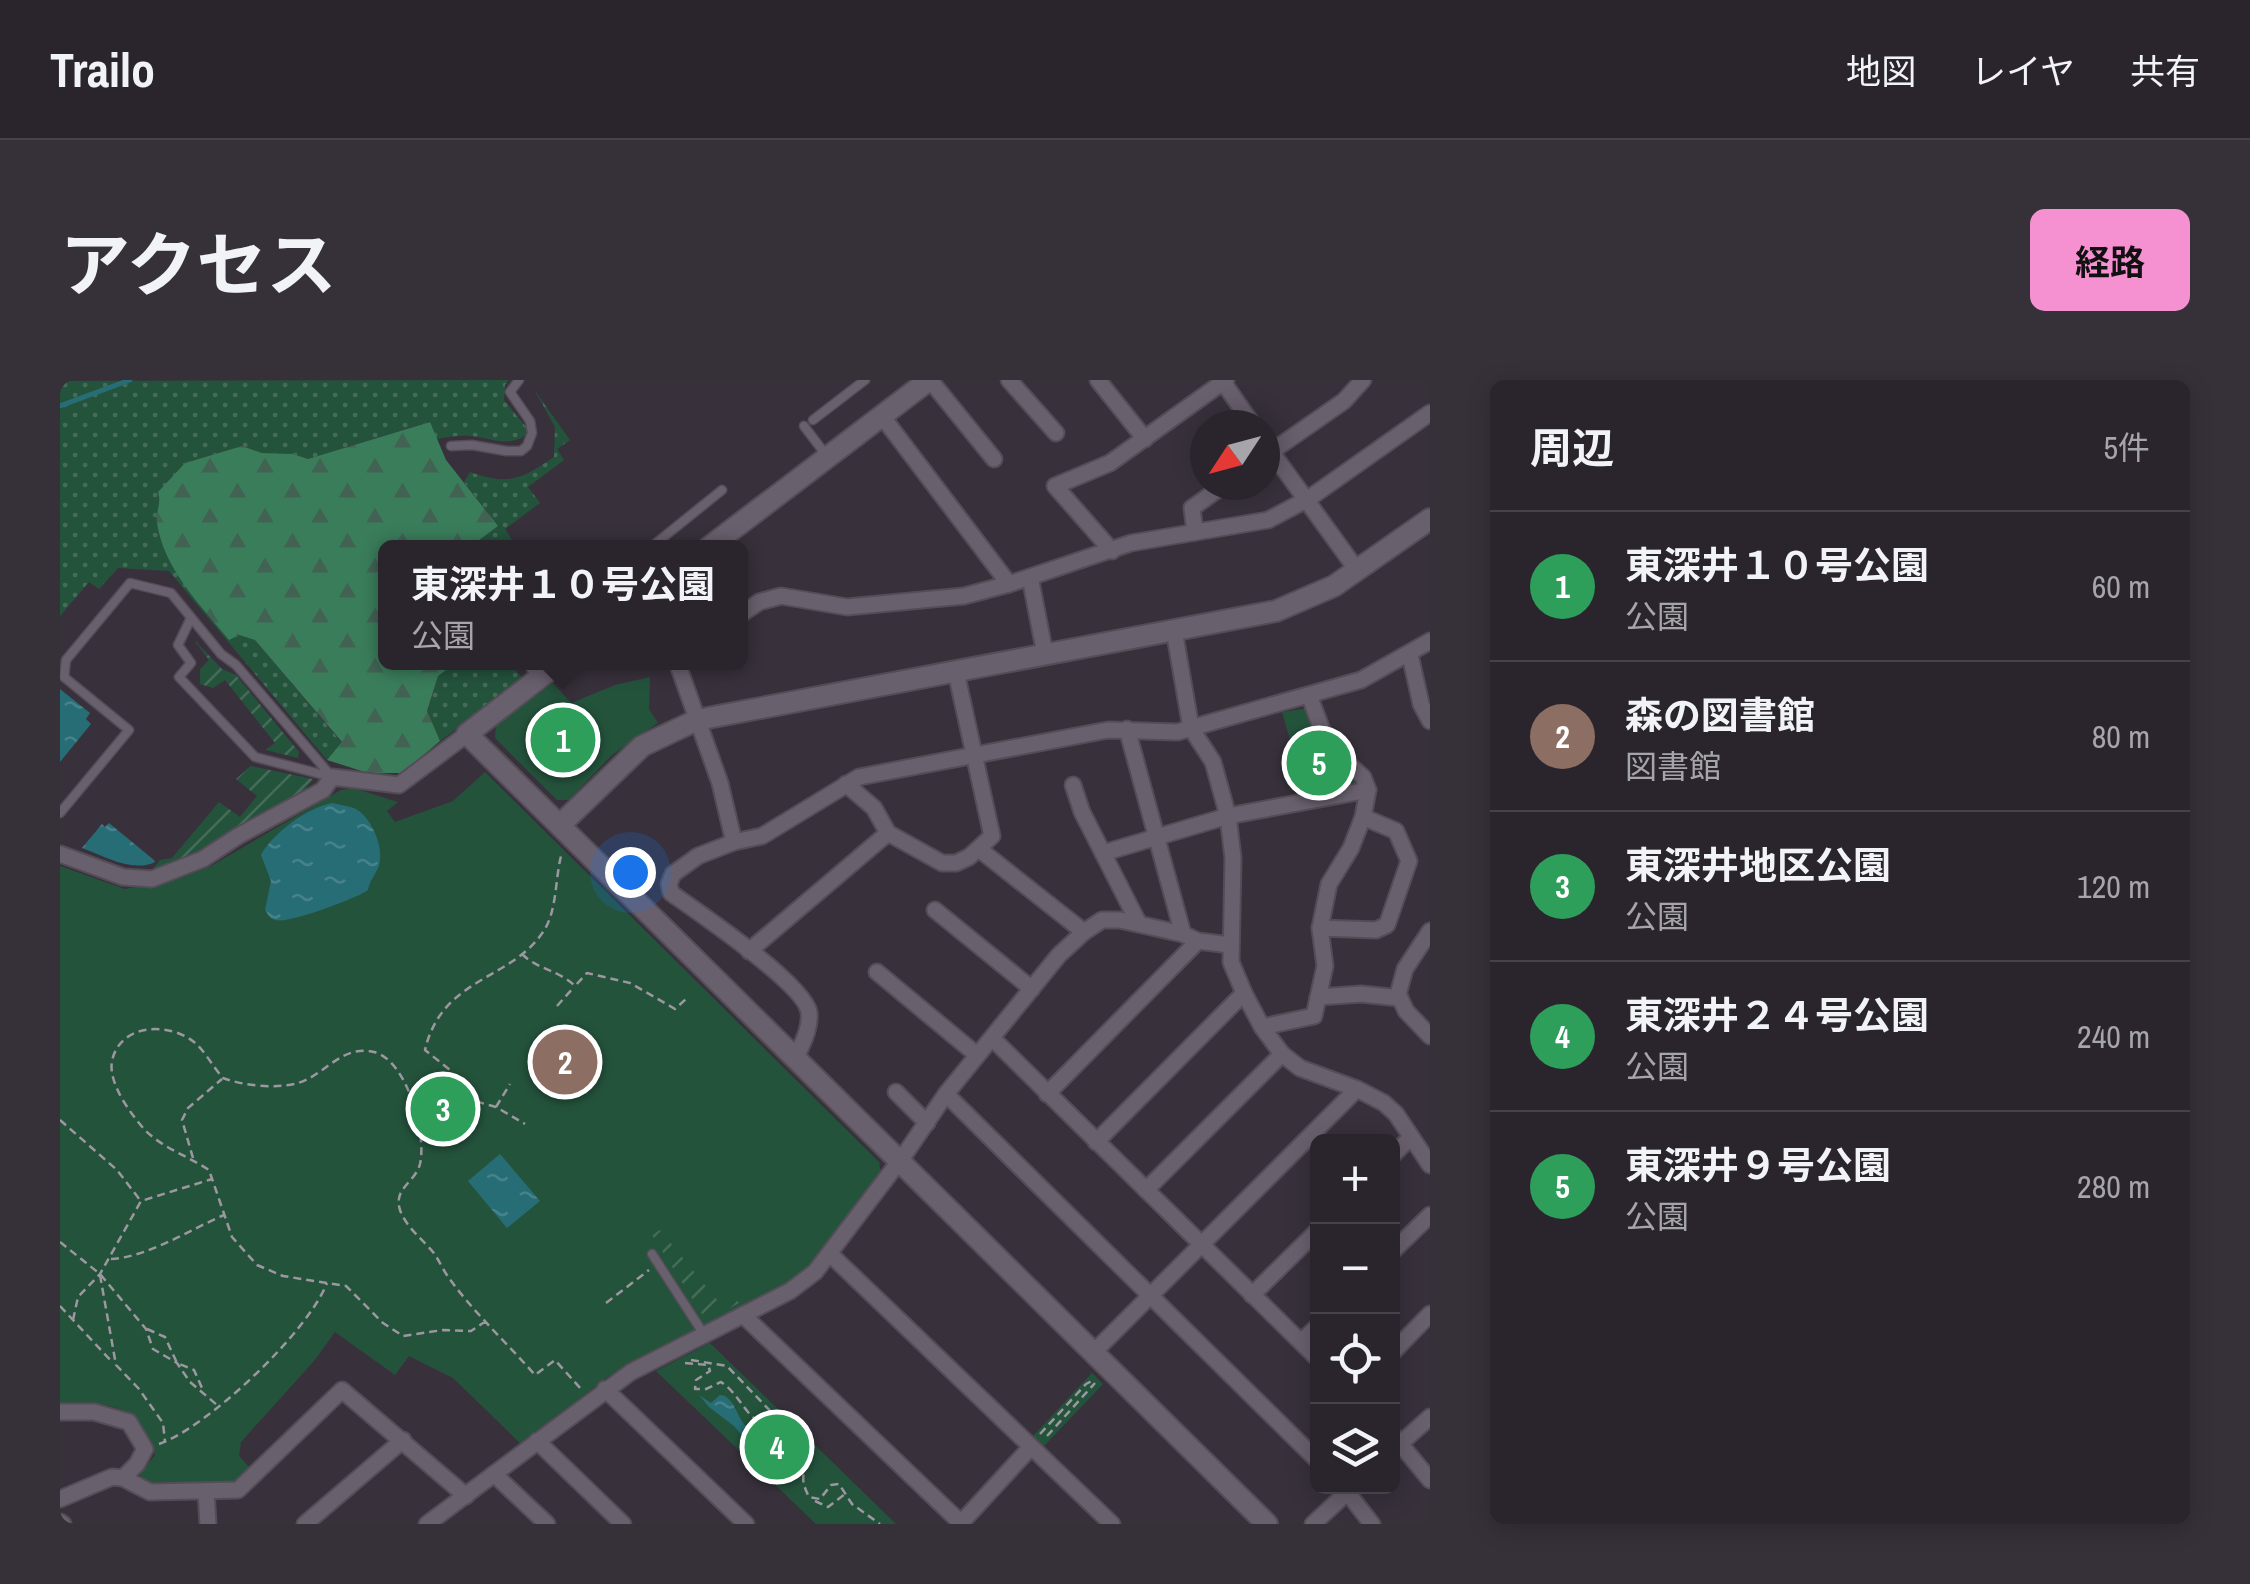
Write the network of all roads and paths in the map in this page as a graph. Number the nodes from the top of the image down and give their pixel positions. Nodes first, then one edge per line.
1 (518, 380) edge
2 (866, 380) edge
3 (929, 380) edge
4 (1009, 380) edge
5 (1098, 380) edge
6 (1363, 380) edge
7 (1224, 381) edge
8 (1243, 410) edge
9 (1430, 413) edge
10 (882, 416) junction
11 (813, 420) dead end
12 (804, 426) dead end
13 (1056, 433) dead end
14 (1145, 438) junction
15 (1280, 442) edge
16 (452, 446) dead end
17 (828, 457) junction
18 (994, 460) dead end
19 (1280, 466) edge
20 (722, 490) dead end
21 (1308, 499) junction
22 (1203, 500) edge
23 (1429, 521) edge
24 (1195, 532) junction
25 (660, 540) edge
26 (719, 540) edge
27 (1112, 551) junction
28 (1357, 570) junction
29 (1030, 577) junction
30 (1009, 584) junction
31 (748, 610) edge
32 (191, 618) junction
33 (1174, 630) junction
34 (1430, 641) edge
35 (1045, 654) junction
36 (1410, 656) junction
37 (680, 670) edge
38 (532, 671) edge
39 (956, 672) junction
40 (1309, 695) junction
41 (696, 720) junction
42 (1430, 721) edge
43 (1192, 728) junction
44 (1127, 729) junction
45 (467, 734) junction
46 (972, 757) junction
47 (332, 777) junction
48 (846, 784) junction
49 (1072, 785) dead end
50 (1368, 790) junction
51 (60, 813) edge
52 (1228, 816) junction
53 (1363, 816) junction
54 (888, 832) junction
55 (562, 835) junction
56 (1156, 837) junction
57 (734, 842) junction
58 (979, 849) junction
59 (1103, 852) junction
60 (60, 854) edge
61 (935, 910) dead end
62 (1139, 924) junction
63 (1320, 928) junction
64 (1430, 931) edge
65 (1084, 932) junction
66 (1190, 937) junction
67 (1230, 944) junction
68 (750, 951) junction
69 (520, 954) junction
70 (877, 972) dead end
71 (575, 986) junction
72 (1032, 990) junction
73 (1244, 992) junction
74 (1318, 997) junction
75 (1397, 998) junction
76 (686, 999) dead end
77 (557, 1006) dead end
78 (1262, 1027) junction
79 (1430, 1036) edge
80 (992, 1038) junction
81 (1282, 1054) junction
82 (977, 1055) junction
83 (796, 1058) junction
84 (223, 1078) junction
85 (510, 1084) dead end
86 (1357, 1089) junction
87 (896, 1092) dead end
88 (946, 1094) junction
89 (1047, 1094) junction
90 (453, 1095) junction
91 (496, 1107) junction
92 (414, 1110) junction
93 (60, 1120) edge
94 (927, 1122) junction
95 (525, 1124) dead end
96 (1412, 1137) junction
97 (1096, 1142) junction
98 (1400, 1148) edge
99 (194, 1160) junction
100 (900, 1160) junction
101 (1430, 1166) edge
102 (213, 1178) junction
103 (1146, 1190) junction
104 (141, 1201) junction
105 (224, 1215) junction
106 (1430, 1215) edge
107 (1310, 1238) edge
108 (60, 1242) edge
109 (1201, 1244) junction
110 (1400, 1244) edge
111 (652, 1254) dead end
112 (830, 1254) junction
113 (109, 1259) junction
114 (100, 1274) junction
115 (656, 1280) dead end
116 (328, 1282) junction
117 (1252, 1294) junction
118 (1150, 1296) junction
119 (606, 1303) dead end
120 (60, 1306) edge
121 (1430, 1314) edge
122 (743, 1315) junction
123 (73, 1320) junction
124 (486, 1321) junction
125 (146, 1328) junction
126 (1310, 1333) edge
127 (705, 1336) junction
128 (1300, 1342) junction
129 (1400, 1344) edge
130 (1310, 1351) edge
131 (1093, 1353) junction
132 (176, 1362) junction
133 (116, 1366) junction
134 (1098, 1377) joint
135 (605, 1389) junction
136 (202, 1390) junction
137 (592, 1401) junction
138 (218, 1406) junction
139 (60, 1412) edge
140 (1430, 1417) edge
141 (1400, 1439) edge
142 (403, 1440) junction
143 (536, 1441) junction
144 (165, 1442) junction
145 (803, 1446) junction
146 (1031, 1447) junction
147 (145, 1448) junction
148 (1400, 1448) edge
149 (1310, 1453) edge
150 (494, 1474) junction
151 (123, 1478) junction
152 (1430, 1480) edge
153 (206, 1491) junction
154 (1342, 1494) edge
155 (1352, 1494) edge
156 (846, 1495) junction
157 (466, 1496) junction
158 (60, 1498) edge
159 (813, 1500) junction
160 (539, 1522) edge
161 (961, 1523) edge
162 (208, 1524) edge
163 (305, 1524) edge
164 (427, 1524) edge
165 (623, 1524) edge
166 (746, 1524) edge
167 (880, 1524) edge
168 (1112, 1524) edge
169 (1267, 1524) edge
170 (1313, 1524) edge
171 (1372, 1524) edge

1 - 16 lane
2 - 11 lane
3 - 10 street
3 - 18 street
4 - 13 street
5 - 14 street
6 - 15 street
7 - 8 street
7 - 14 street
9 - 21 street
10 - 17 street
10 - 30 street
12 - 17 lane
14 - 27 street
17 - 26 street
19 - 21 street
20 - 25 lane
21 - 24 street
21 - 28 street
22 - 24 street
23 - 28 street
24 - 27 street
27 - 29 street
28 - 33 street
29 - 30 street
29 - 35 street
30 - 31 street
32 - 47 lane
32 - 47 lane
32 - 51 lane
33 - 35 street
33 - 43 street
34 - 36 street
35 - 39 street
36 - 40 street
36 - 42 street
37 - 41 street
38 - 45 street
39 - 41 street
39 - 46 street
40 - 43 street
40 - 50 street
41 - 55 street
41 - 57 street
43 - 44 street
43 - 52 street
44 - 46 street
44 - 56 street
45 - 47 street
45 - 55 street
46 - 48 street
46 - 58 street
47 - 60 street
48 - 54 street
48 - 57 street
49 - 59 street
50 - 52 street
50 - 53 street
52 - 56 street
52 - 67 street
53 - 63 street
53 - 63 street
54 - 58 street
54 - 68 street
55 - 69 path
55 - 83 street
56 - 59 street
56 - 66 street
57 - 68 street
58 - 65 street
59 - 62 street
61 - 72 street
62 - 65 street
62 - 66 street
63 - 74 street
64 - 75 street
65 - 72 street
66 - 67 street
66 - 89 street
67 - 73 street
68 - 83 street
69 - 71 path
69 - 90 path
70 - 82 street
71 - 76 path
71 - 77 path
72 - 80 street
73 - 78 street
73 - 97 street
74 - 75 street
74 - 78 street
75 - 79 street
78 - 81 street
80 - 82 street
80 - 89 street
81 - 86 street
81 - 103 street
82 - 88 street
83 - 100 street
84 - 92 path
84 - 99 path
84 - 99 path
85 - 91 path
86 - 96 street
86 - 109 street
87 - 94 street
88 - 94 street
88 - 118 street
89 - 97 street
90 - 91 path
90 - 92 path
91 - 95 path
92 - 124 path
93 - 104 path
94 - 100 street
96 - 98 street
96 - 101 street
97 - 103 street
99 - 102 path
100 - 112 street
100 - 131 street
102 - 104 path
102 - 105 path
103 - 109 street
104 - 113 path
105 - 113 path
105 - 116 path
106 - 110 street
107 - 117 street
108 - 114 path
109 - 117 street
109 - 118 street
111 - 127 lane
112 - 122 street
112 - 146 street
113 - 114 path
114 - 123 path
114 - 125 path
114 - 133 path
115 - 119 path
116 - 124 path
116 - 138 path
117 - 128 street
118 - 131 street
118 - 149 street
120 - 123 path
121 - 129 street
122 - 127 street
122 - 161 street
123 - 133 path
124 - 137 path
125 - 132 path
125 - 132 path
126 - 128 street
127 - 135 street
128 - 130 street
131 - 169 street
132 - 136 path
132 - 136 path
133 - 144 path
134 - 134 path
135 - 137 street
135 - 166 street
136 - 138 path
137 - 143 street
138 - 144 path
139 - 147 street
140 - 141 street
142 - 153 street
142 - 157 street
142 - 163 street
143 - 150 street
143 - 165 street
144 - 147 path
145 - 145 path
145 - 159 path
146 - 161 street
146 - 168 street
147 - 151 street
148 - 152 street
150 - 157 street
150 - 160 street
151 - 153 street
151 - 158 street
153 - 162 street
154 - 170 street
155 - 171 street
156 - 159 path
156 - 159 path
156 - 167 path
157 - 164 street

